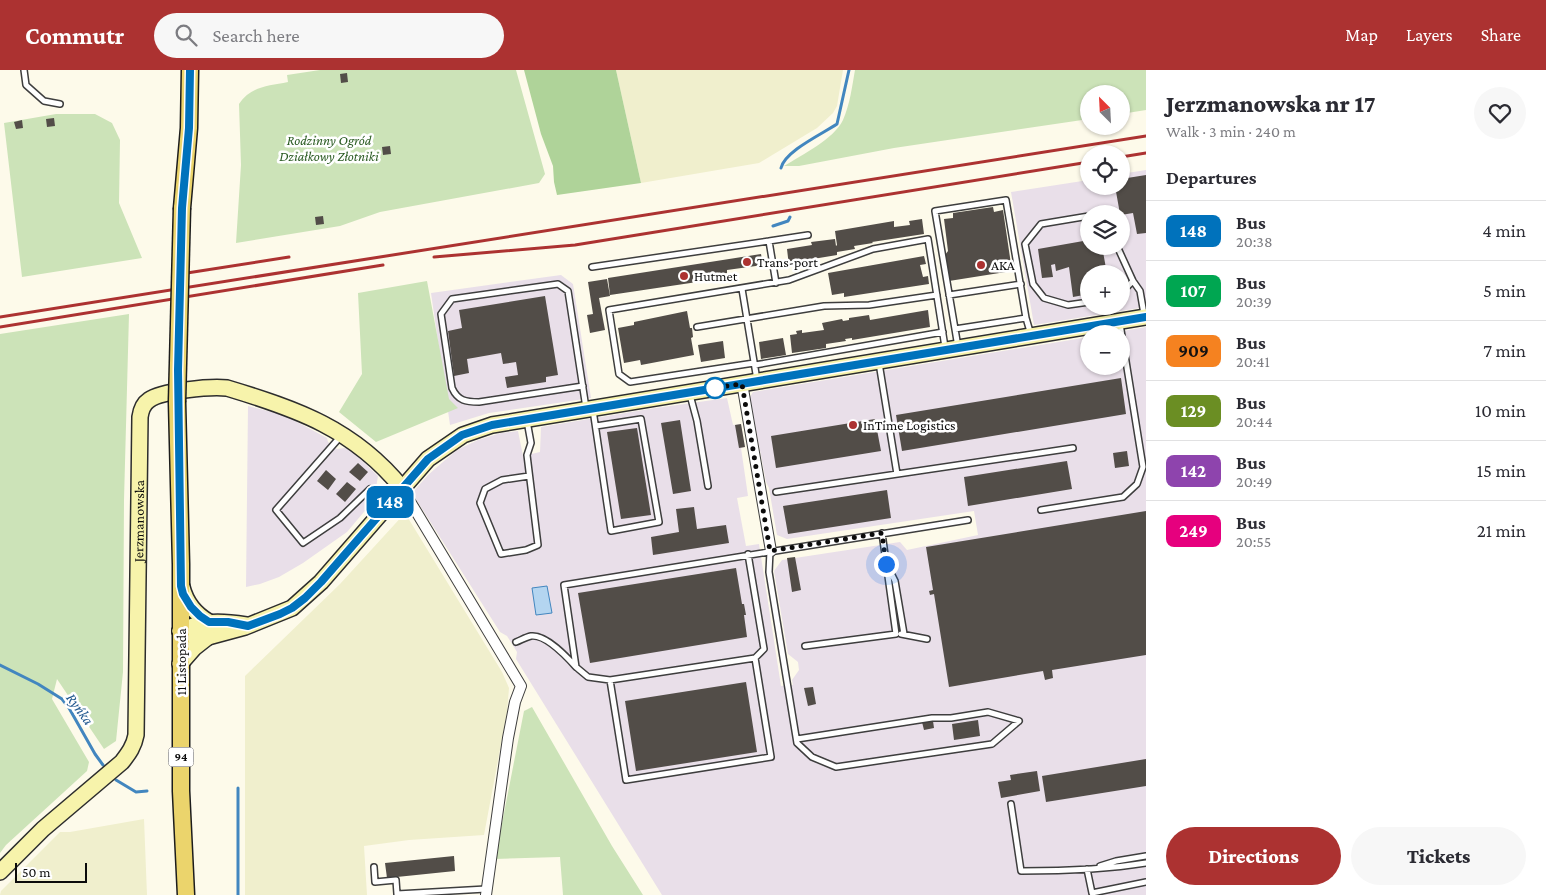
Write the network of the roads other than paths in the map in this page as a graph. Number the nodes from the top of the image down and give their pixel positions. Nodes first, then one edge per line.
1 (24, 70) edge
2 (190, 70) edge
3 (60, 104) dead end
4 (1080, 218) edge
5 (808, 235) dead end
6 (769, 241) junction
7 (1122, 255) edge
8 (592, 267) dead end
9 (1133, 281) junction
10 (776, 283) junction
11 (1021, 284) junction
12 (1130, 284) edge
13 (742, 289) junction
14 (937, 295) junction
15 (949, 295) junction
16 (1080, 303) edge
17 (1145, 317) edge
18 (1026, 318) junction
19 (748, 320) junction
20 (1120, 321) junction
21 (697, 327) dead end
22 (955, 329) junction
23 (943, 332) junction
24 (1031, 335) junction
25 (952, 349) junction
26 (878, 360) junction
27 (754, 364) junction
28 (757, 381) junction
29 (742, 384) junction
30 (583, 386) junction
31 (690, 392) junction
32 (590, 408) junction
33 (527, 418) junction
34 (596, 426) junction
35 (342, 434) junction
36 (1073, 448) dead end
37 (897, 474) junction
38 (529, 476) junction
39 (708, 486) dead end
40 (402, 488) junction
41 (370, 489) dead end
42 (776, 492) dead end
43 (1041, 510) dead end
44 (968, 520) dead end
45 (882, 533) junction
46 (770, 551) junction
47 (748, 554) junction
48 (886, 564) junction
49 (181, 586) junction
50 (209, 622) junction
51 (248, 626) junction
52 (180, 631) junction
53 (896, 634) junction
54 (904, 634) junction
55 (208, 637) junction
56 (927, 639) dead end
57 (516, 642) dead end
58 (805, 646) dead end
59 (755, 658) junction
60 (180, 664) junction
61 (576, 667) junction
62 (610, 680) junction
63 (797, 739) junction
64 (1010, 804) dead end
65 (1146, 856) edge
66 (1146, 863) edge
67 (374, 867) dead end
68 (1090, 869) junction
69 (0, 872) edge
70 (1146, 882) edge
71 (486, 892) edge
72 (1090, 894) edge
73 (186, 895) edge

1 - 3 lane
2 - 49 main road, 11 Listopada / 94, bridge
4 - 16 lane
5 - 6 lane
6 - 8 lane
6 - 10 lane
7 - 9 lane
9 - 12 lane
9 - 17 lane
10 - 13 lane
10 - 14 lane
11 - 15 lane
11 - 15 lane
11 - 18 lane
13 - 19 lane
13 - 27 lane
14 - 19 lane
14 - 23 lane
15 - 22 lane
17 - 20 street
18 - 22 lane
18 - 24 lane
19 - 21 lane
19 - 27 lane
20 - 24 street
20 - 43 lane
22 - 25 lane
23 - 25 lane
23 - 27 lane
24 - 25 street
25 - 26 street
26 - 28 street
26 - 37 lane
27 - 28 lane
28 - 29 street
29 - 31 street
29 - 46 street
30 - 30 lane
30 - 32 lane
31 - 32 street
31 - 39 lane
32 - 33 street
32 - 34 lane
33 - 38 lane
33 - 40 street
34 - 34 lane
35 - 40 street, Jerzmanowska
35 - 41 lane
35 - 69 street, Jerzmanowska
36 - 37 lane
37 - 42 lane
38 - 38 lane
40 - 51 street
40 - 71 street
44 - 45 lane
45 - 46 lane
45 - 48 lane
46 - 47 lane
46 - 63 lane
47 - 59 lane
47 - 61 lane
48 - 53 lane
48 - 54 lane
49 - 50 street
49 - 52 main road, 11 Listopada / 94
50 - 51 street
50 - 52 street
51 - 55 street
52 - 55 street
52 - 60 main road, 11 Listopada / 94
53 - 54 lane
53 - 58 lane
54 - 56 lane
55 - 60 street
57 - 61 lane
59 - 62 lane
59 - 62 lane
60 - 73 main road, 11 Listopada / 94
61 - 62 lane
63 - 63 lane
64 - 68 lane
65 - 68 lane
66 - 68 lane
67 - 71 lane
68 - 72 lane
70 - 72 lane

